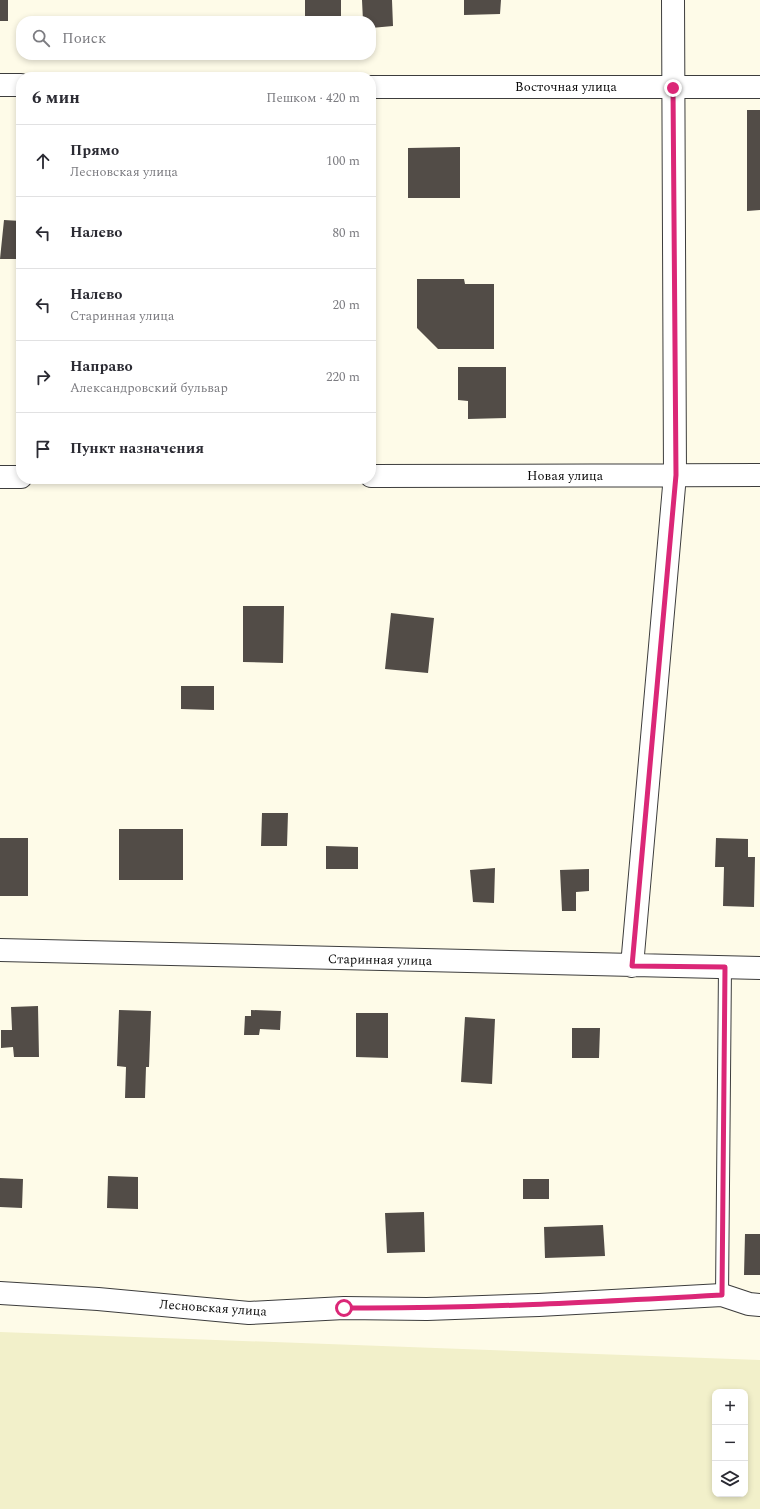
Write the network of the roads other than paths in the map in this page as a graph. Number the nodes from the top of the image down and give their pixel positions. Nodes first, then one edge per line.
1 (673, 0) edge
2 (0, 85) edge
3 (16, 85) edge
4 (376, 87) edge
5 (760, 87) edge
6 (673, 88) junction
7 (676, 475) junction
8 (760, 475) edge
9 (376, 476) edge
10 (0, 477) edge
11 (16, 477) edge
12 (0, 950) edge
13 (632, 966) junction
14 (725, 967) junction
15 (760, 968) edge
16 (0, 1293) edge
17 (722, 1295) junction
18 (760, 1305) edge

1 - 6 street
2 - 3 street
4 - 6 street, Восточная улица
5 - 6 street, Восточная улица
6 - 7 street
7 - 8 street, Новая улица
7 - 9 street, Новая улица
7 - 13 street
10 - 11 street
12 - 13 street, Старинная улица
13 - 14 street, Старинная улица
14 - 15 street, Старинная улица
14 - 17 lane
16 - 17 street, Лесновская улица
17 - 18 street, Лесновская улица

